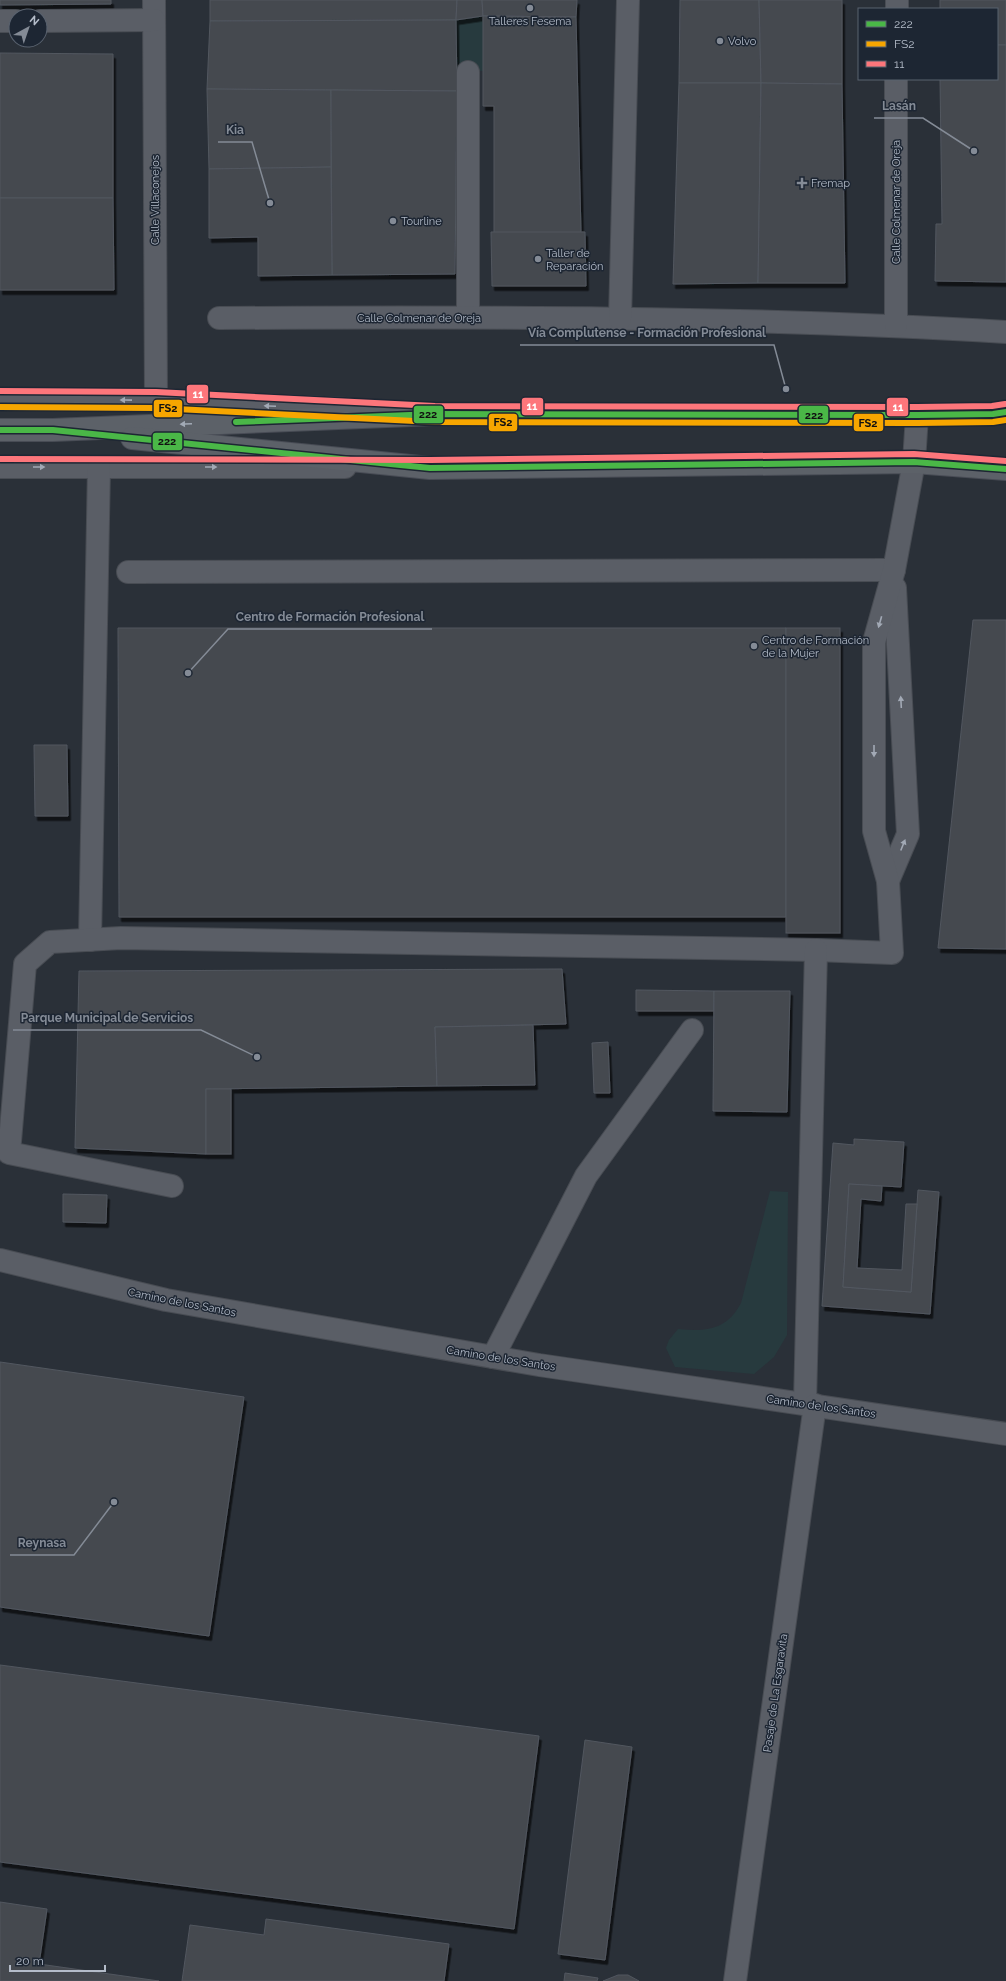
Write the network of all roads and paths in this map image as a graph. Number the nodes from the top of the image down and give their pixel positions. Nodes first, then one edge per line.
1 (628, 0) edge
2 (154, 10) edge
3 (48, 20) edge
4 (468, 72) dead end
5 (896, 80) edge
6 (468, 317) junction
7 (219, 318) dead end
8 (620, 319) junction
9 (896, 325) junction
10 (1006, 332) edge
11 (0, 399) edge
12 (156, 400) junction
13 (1006, 412) edge
14 (435, 414) junction
15 (917, 415) junction
16 (0, 430) edge
17 (54, 430) junction
18 (914, 462) junction
19 (0, 467) edge
20 (99, 467) junction
21 (430, 468) junction
22 (1006, 469) edge
23 (894, 570) junction
24 (128, 572) dead end
25 (888, 881) junction
26 (90, 940) junction
27 (816, 950) junction
28 (692, 1030) dead end
29 (172, 1186) dead end
30 (0, 1260) edge
31 (493, 1357) junction
32 (810, 1404) junction
33 (1006, 1434) edge
34 (735, 1981) edge

1 - 8 street
2 - 3 street
2 - 12 street, Calle Villaconejos
4 - 6 street
5 - 9 street, Calle Colmenar de Oreja
6 - 7 street, Calle Colmenar de Oreja
6 - 8 street, Calle Colmenar de Oreja
8 - 9 street, Calle Colmenar de Oreja
9 - 10 street, Calle Colmenar de Oreja
12 -> 11 street
14 -> 12 street
13 - 15 main road
14 - 15 main road
14 -> 17 main road
15 - 18 street
16 - 17 main road
17 - 21 main road
18 - 21 main road
18 - 22 main road
18 - 23 street
19 -> 20 street
20 -> 21 street
20 - 26 street
23 - 24 street
25 -> 23 street
23 -> 25 street
25 - 27 street
26 - 27 street
26 - 29 street
27 - 32 street, Pasaje de La Esgaravita
28 - 31 street
30 - 31 street, Camino de los Santos
31 - 32 street, Camino de los Santos
32 - 33 street, Camino de los Santos
32 - 34 street, Pasaje de La Esgaravita

